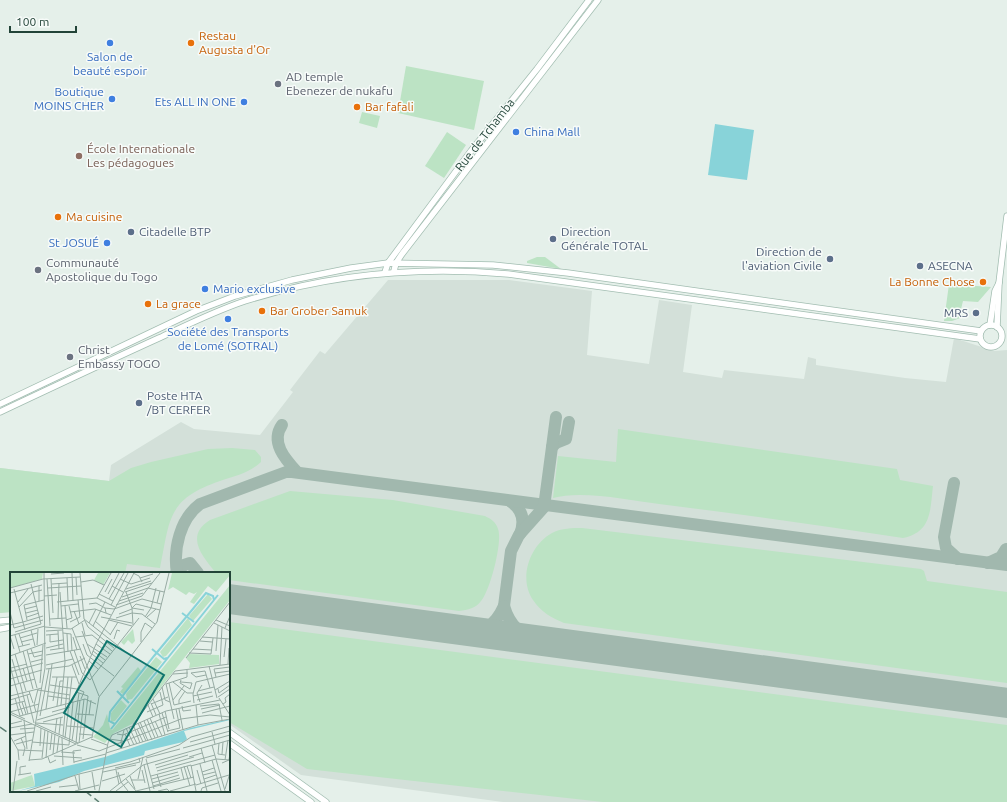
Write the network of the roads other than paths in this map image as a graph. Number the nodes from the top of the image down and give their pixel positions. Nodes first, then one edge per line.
1 (589, 0) edge
2 (598, 0) edge
3 (1007, 216) edge
4 (388, 263) junction
5 (396, 263) junction
6 (394, 271) junction
7 (385, 272) junction
8 (999, 283) junction
9 (990, 325) junction
10 (997, 328) junction
11 (982, 331) junction
12 (1004, 333) edge
13 (980, 339) junction
14 (1004, 341) edge
15 (0, 404) edge
16 (0, 412) edge
17 (10, 620) edge
18 (0, 621) edge
19 (10, 627) edge
20 (0, 629) edge
21 (230, 733) edge
22 (230, 744) edge
23 (311, 802) edge
24 (326, 802) edge

1 - 4 main road, Rue de Tchamba
2 - 5 main road, Rue de Tchamba
3 - 8 main road
4 - 5 main road
4 - 7 main road, Rue de Tchamba
4 - 15 main road
5 - 6 main road, Rue de Tchamba
5 - 11 main road
6 - 7 main road
6 - 13 main road
7 - 16 main road
8 - 9 main road
8 - 10 main road
9 - 10 main road
9 - 11 main road
10 - 12 main road
11 - 13 main road
12 - 14 main road
13 - 14 main road
17 - 18 main road
19 - 20 main road
21 - 24 main road
22 - 23 main road

